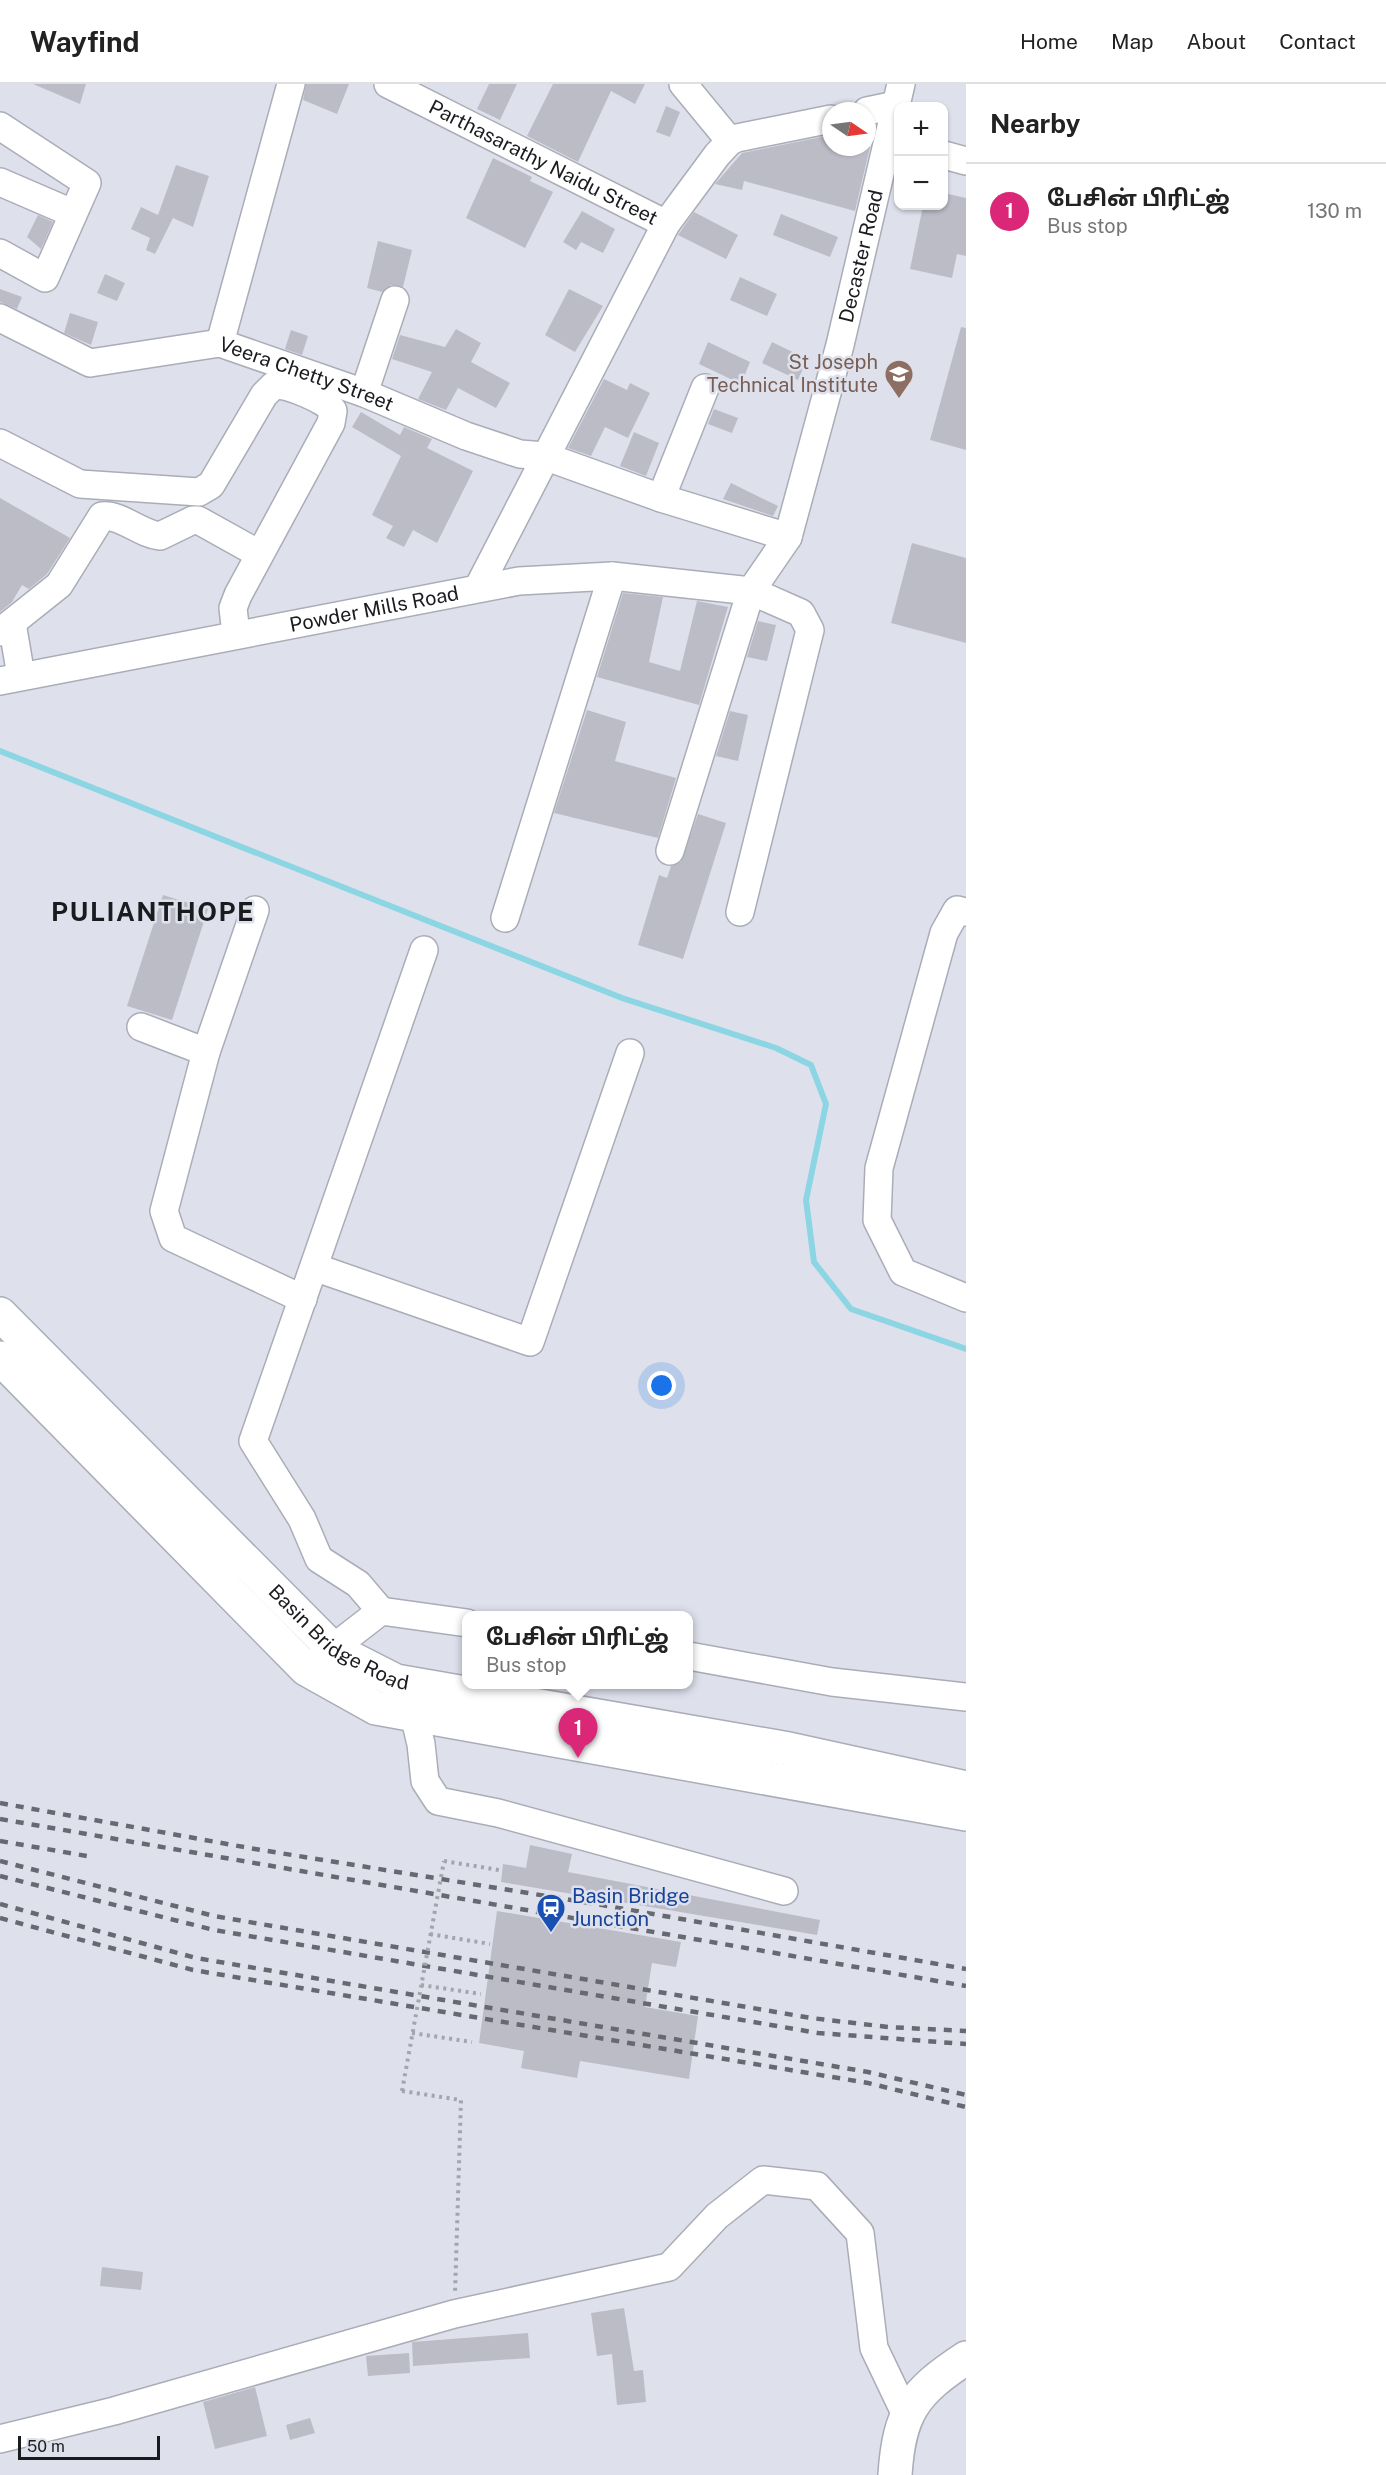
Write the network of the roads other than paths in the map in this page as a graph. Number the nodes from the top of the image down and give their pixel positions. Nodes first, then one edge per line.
1 (291, 84) edge
2 (388, 84) edge
3 (683, 84) edge
4 (899, 95) edge
5 (876, 106) edge
6 (822, 121) edge
7 (0, 126) edge
8 (730, 141) junction
9 (893, 141) edge
10 (948, 156) edge
11 (966, 161) edge
12 (0, 182) edge
13 (72, 213) junction
14 (666, 224) junction
15 (0, 253) edge
16 (395, 300) dead end
17 (0, 318) edge
18 (220, 343) junction
19 (705, 388) dead end
20 (364, 393) junction
21 (0, 443) edge
22 (544, 456) junction
23 (661, 498) junction
24 (789, 537) junction
25 (259, 554) junction
26 (612, 576) junction
27 (478, 588) junction
28 (751, 591) junction
29 (6, 628) edge
30 (236, 634) junction
31 (10, 678) edge
32 (670, 851) dead end
33 (255, 910) dead end
34 (740, 912) dead end
35 (966, 912) edge
36 (505, 918) dead end
37 (424, 950) dead end
38 (141, 1027) dead end
39 (206, 1052) junction
40 (630, 1053) dead end
41 (314, 1267) junction
42 (966, 1298) edge
43 (303, 1299) junction
44 (0, 1314) edge
45 (0, 1358) edge
46 (381, 1611) junction
47 (462, 1622) edge
48 (333, 1648) junction
49 (693, 1657) edge
50 (306, 1669) junction
51 (966, 1698) edge
52 (414, 1715) junction
53 (966, 1788) edge
54 (966, 1814) edge
55 (784, 1891) dead end
56 (966, 2358) edge
57 (966, 2383) edge
58 (906, 2415) junction
59 (0, 2439) edge
60 (907, 2464) edge

1 - 18 street
2 - 14 street, Parthasarathy Naidu Street
3 - 8 street
4 - 5 street
4 - 9 street, Decaster Road
6 - 8 street
7 - 13 street
8 - 14 street
9 - 24 street, Decaster Road
10 - 11 street
12 - 13 street
13 - 15 street
14 - 22 street
16 - 20 street
17 - 18 street, Veera Chetty Street
18 - 20 street, Veera Chetty Street
19 - 23 street
20 - 22 street, Veera Chetty Street
21 - 25 street
22 - 23 street, Veera Chetty Street
22 - 27 street
23 - 24 street, Veera Chetty Street
24 - 28 street, Decaster Road
25 - 29 street
25 - 30 street
26 - 27 street, Powder Mills Road
26 - 28 street, Powder Mills Road
26 - 36 street
27 - 30 street, Powder Mills Road
28 - 32 street, Decaster Road
28 - 34 street, Powder Mills Road
29 - 31 street
30 - 31 street, Powder Mills Road
33 - 39 street
35 - 42 street
37 - 41 street
38 - 39 street
39 - 43 street
40 - 41 street
41 - 43 street
43 - 46 street
44 - 48 main road, Basin Bridge Road
45 - 50 main road, Basin Bridge Road
46 - 47 street
46 - 48 street
48 - 50 street
48 - 53 main road, Basin Bridge Road
49 - 51 street
50 - 52 main road, Basin Bridge Road
52 - 54 main road, Basin Bridge Road
52 - 55 street
56 - 58 main road
57 - 60 main road
58 - 59 street
58 - 60 main road

